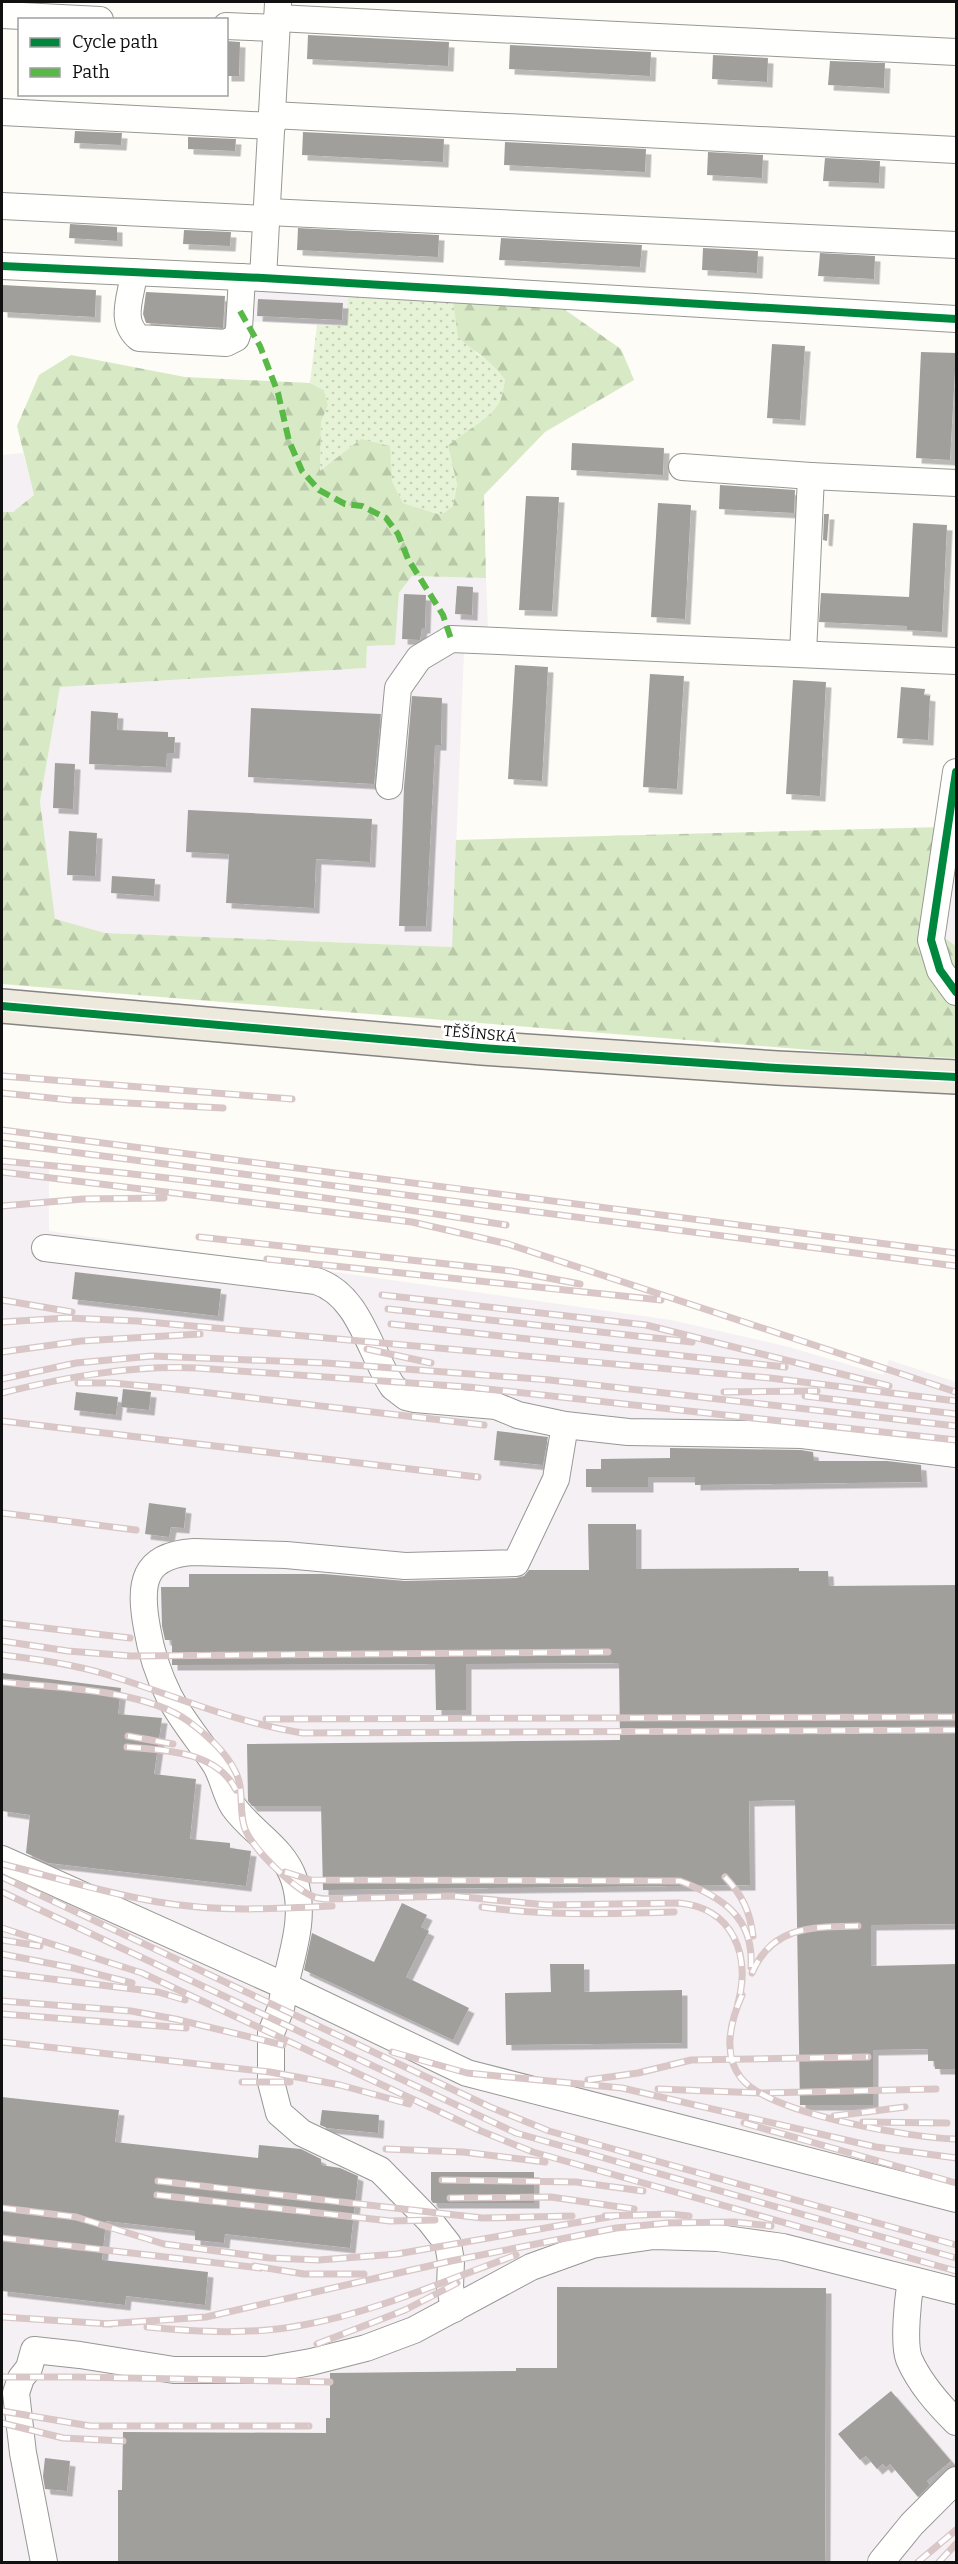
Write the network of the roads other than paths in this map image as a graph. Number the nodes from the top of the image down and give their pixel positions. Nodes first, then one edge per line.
1 (2, 15) edge
2 (277, 16) edge
3 (61, 18) edge
4 (228, 26) edge
5 (957, 52) edge
6 (2, 112) edge
7 (272, 120) junction
8 (957, 150) edge
9 (2, 206) edge
10 (268, 215) junction
11 (957, 245) edge
12 (2, 266) edge
13 (134, 272) junction
14 (252, 277) junction
15 (957, 319) edge
16 (682, 467) dead end
17 (811, 476) junction
18 (957, 483) edge
19 (802, 654) junction
20 (957, 661) edge
21 (957, 772) edge
22 (389, 786) dead end
23 (949, 885) edge
24 (957, 992) edge
25 (2, 1006) edge
26 (957, 1077) edge
27 (45, 1248) dead end
28 (565, 1425) junction
29 (957, 1454) edge
30 (2, 1859) edge
31 (285, 1986) junction
32 (957, 2199) edge
33 (911, 2280) junction
34 (957, 2291) edge
35 (454, 2309) junction
36 (9, 2393) edge
37 (957, 2422) edge
38 (957, 2480) edge
39 (44, 2562) edge
40 (881, 2562) edge

1 - 3 street
2 - 4 street
2 - 5 street
2 - 7 street
6 - 7 street
7 - 8 street
7 - 10 street
9 - 10 street
10 - 11 street
10 - 14 street
12 - 13 street
13 - 14 street
13 - 14 street
14 - 15 street
16 - 17 street
17 - 18 street
17 - 19 street
19 - 20 street
19 - 22 street
21 - 23 street
23 - 24 street
25 - 26 main road, TĚŠÍNSKÁ
27 - 28 street
28 - 29 street
28 - 31 street
30 - 31 street
31 - 32 street
31 - 35 street
33 - 34 street
33 - 35 street
33 - 37 street
35 - 36 street
36 - 39 street
38 - 40 street

